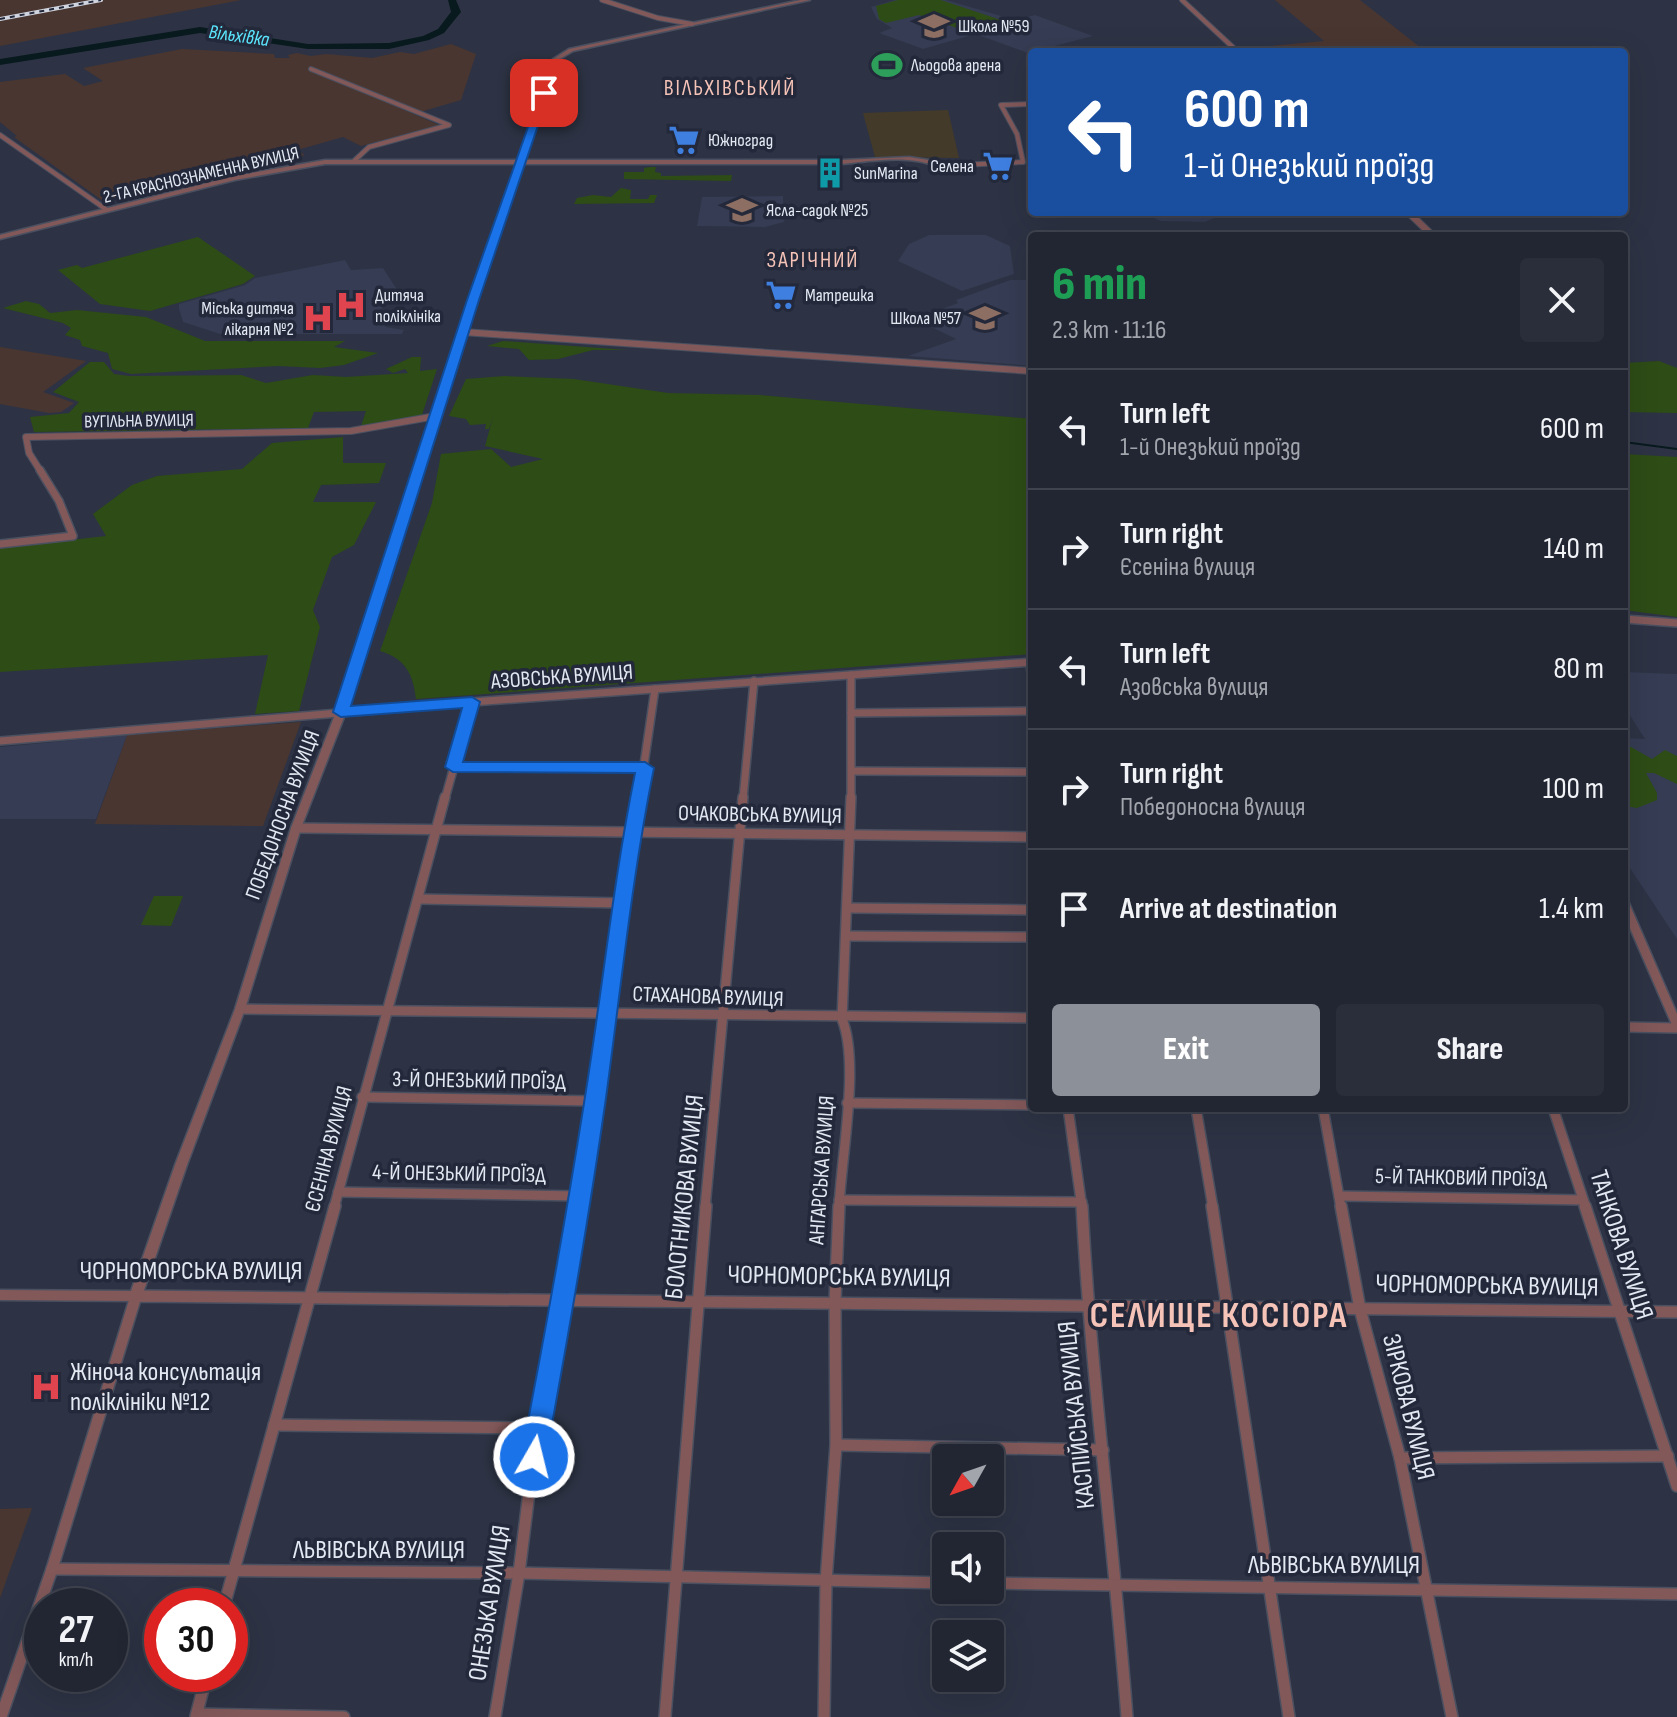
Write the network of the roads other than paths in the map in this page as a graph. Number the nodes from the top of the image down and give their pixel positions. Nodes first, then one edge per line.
1 (602, 0) edge
2 (805, 0) edge
3 (1182, 0) edge
4 (692, 24) junction
5 (1234, 48) edge
6 (311, 69) dead end
7 (1028, 104) edge
8 (0, 135) edge
9 (354, 161) junction
10 (520, 161) junction
11 (940, 166) joint
12 (107, 210) junction
13 (1412, 216) edge
14 (1429, 232) edge
15 (0, 237) edge
16 (463, 332) junction
17 (1028, 371) edge
18 (436, 416) junction
19 (0, 544) edge
20 (1628, 619) edge
21 (1677, 623) edge
22 (1028, 662) edge
23 (851, 675) junction
24 (754, 681) junction
25 (655, 689) junction
26 (472, 702) junction
27 (1028, 711) edge
28 (341, 712) junction
29 (851, 713) junction
30 (0, 741) edge
31 (453, 767) junction
32 (645, 768) junction
33 (852, 771) junction
34 (1028, 772) edge
35 (296, 828) junction
36 (438, 830) junction
37 (632, 832) junction
38 (740, 833) junction
39 (848, 834) junction
40 (1028, 837) edge
41 (419, 899) junction
42 (622, 903) junction
43 (847, 908) junction
44 (1028, 910) edge
45 (1628, 912) edge
46 (846, 936) junction
47 (1028, 937) edge
48 (240, 1009) junction
49 (389, 1010) junction
50 (608, 1013) junction
51 (725, 1016) junction
52 (1028, 1018) edge
53 (842, 1019) junction
54 (1677, 1026) edge
55 (1628, 1027) edge
56 (362, 1097) junction
57 (595, 1101) junction
58 (847, 1103) junction
59 (1028, 1105) edge
60 (1069, 1112) edge
61 (1197, 1112) edge
62 (1324, 1112) edge
63 (1554, 1112) edge
64 (338, 1192) junction
65 (579, 1196) junction
66 (1339, 1196) junction
67 (839, 1200) junction
68 (1583, 1200) junction
69 (1082, 1202) junction
70 (0, 1295) edge
71 (312, 1295) junction
72 (136, 1296) junction
73 (563, 1298) junction
74 (697, 1300) junction
75 (835, 1302) junction
76 (1087, 1303) junction
77 (1229, 1307) junction
78 (1360, 1309) junction
79 (1619, 1312) junction
80 (1677, 1312) edge
81 (274, 1425) junction
82 (537, 1428) junction
83 (836, 1445) junction
84 (1103, 1450) junction
85 (1668, 1456) junction
86 (1400, 1458) junction
87 (1677, 1486) edge
88 (52, 1569) junction
89 (232, 1572) junction
90 (519, 1573) junction
91 (677, 1578) junction
92 (826, 1581) junction
93 (932, 1583) edge
94 (1004, 1583) edge
95 (1117, 1585) junction
96 (1268, 1587) junction
97 (228, 1588) edge
98 (1426, 1588) junction
99 (1677, 1594) edge
100 (202, 1692) edge
101 (196, 1716) edge
102 (1, 1717) edge
103 (344, 1717) edge
104 (495, 1717) edge
105 (665, 1717) edge
106 (824, 1717) edge
107 (1127, 1717) edge
108 (1289, 1717) edge
109 (1452, 1717) edge

1 - 4 street
2 - 4 street
3 - 5 street
4 - 10 street, ПОБЕДОНОСНА ВУЛИЦЯ
6 - 9 street
7 - 11 street
8 - 12 street
9 - 10 street, 2-ГА КРАСНОЗНАМЕННА ВУЛИЦЯ
9 - 12 street, 2-ГА КРАСНОЗНАМЕННА ВУЛИЦЯ
10 - 11 street, 2-ГА КРАСНОЗНАМЕННА ВУЛИЦЯ
10 - 16 street, ПОБЕДОНОСНА ВУЛИЦЯ
12 - 15 street, 2-ГА КРАСНОЗНАМЕННА ВУЛИЦЯ
13 - 14 street
16 - 17 street
16 - 18 street, ПОБЕДОНОСНА ВУЛИЦЯ
18 - 19 street, ВУГІЛЬНА ВУЛИЦЯ
18 - 28 street, ПОБЕДОНОСНА ВУЛИЦЯ
20 - 21 street
22 - 23 street, АЗОВСЬКА ВУЛИЦЯ
23 - 24 street, АЗОВСЬКА ВУЛИЦЯ
23 - 29 street, АНГАРСЬКА ВУЛИЦЯ
24 - 25 street, АЗОВСЬКА ВУЛИЦЯ
24 - 38 street, БОЛОТНИКОВА ВУЛИЦЯ
25 - 26 street, АЗОВСЬКА ВУЛИЦЯ
25 - 32 street, ОНЕЗЬКА ВУЛИЦЯ
26 - 28 street, АЗОВСЬКА ВУЛИЦЯ
26 - 31 street, ЄСЕНІНА ВУЛИЦЯ
27 - 29 street
28 - 30 street, АЗОВСЬКА ВУЛИЦЯ
28 - 35 street, ПОБЕДОНОСНА ВУЛИЦЯ
29 - 33 street, АНГАРСЬКА ВУЛИЦЯ
31 - 32 street
31 - 36 street, ЄСЕНІНА ВУЛИЦЯ
32 - 37 street, ОНЕЗЬКА ВУЛИЦЯ
33 - 34 street
33 - 39 street, АНГАРСЬКА ВУЛИЦЯ
35 - 36 street, ОЧАКОВСЬКА ВУЛИЦЯ
35 - 48 street, ПОБЕДОНОСНА ВУЛИЦЯ
36 - 37 street, ОЧАКОВСЬКА ВУЛИЦЯ
36 - 41 street, ЄСЕНІНА ВУЛИЦЯ
37 - 38 street, ОЧАКОВСЬКА ВУЛИЦЯ
37 - 42 street, ОНЕЗЬКА ВУЛИЦЯ
38 - 39 street, ОЧАКОВСЬКА ВУЛИЦЯ
38 - 51 street, БОЛОТНИКОВА ВУЛИЦЯ
39 - 40 street, ОЧАКОВСЬКА ВУЛИЦЯ
39 - 43 street, АНГАРСЬКА ВУЛИЦЯ
41 - 42 street
41 - 49 street, ЄСЕНІНА ВУЛИЦЯ
42 - 50 street, ОНЕЗЬКА ВУЛИЦЯ
43 - 44 street
43 - 46 street, АНГАРСЬКА ВУЛИЦЯ
45 - 54 street
46 - 47 street
46 - 53 street, АНГАРСЬКА ВУЛИЦЯ
48 - 49 street, СТАХАНОВА ВУЛИЦЯ
48 - 72 street, ПОБЕДОНОСНА ВУЛИЦЯ
49 - 50 street, СТАХАНОВА ВУЛИЦЯ
49 - 56 street, ЄСЕНІНА ВУЛИЦЯ
50 - 51 street, СТАХАНОВА ВУЛИЦЯ
50 - 57 street, ОНЕЗЬКА ВУЛИЦЯ
51 - 53 street, СТАХАНОВА ВУЛИЦЯ
51 - 74 street, БОЛОТНИКОВА ВУЛИЦЯ
52 - 53 street, СТАХАНОВА ВУЛИЦЯ
53 - 58 street, АНГАРСЬКА ВУЛИЦЯ
54 - 55 street
56 - 57 street, 3-Й ОНЕЗЬКИЙ ПРОЇЗД
56 - 64 street, ЄСЕНІНА ВУЛИЦЯ
57 - 65 street, ОНЕЗЬКА ВУЛИЦЯ
58 - 59 street
58 - 67 street, АНГАРСЬКА ВУЛИЦЯ
60 - 69 street, КАСПІЙСЬКА ВУЛИЦЯ
61 - 77 street
62 - 66 street, ЗІРКОВА ВУЛИЦЯ
63 - 68 street, ТАНКОВА ВУЛИЦЯ
64 - 65 street, 4-Й ОНЕЗЬКИЙ ПРОЇЗД
64 - 71 street, ЄСЕНІНА ВУЛИЦЯ
65 - 73 street, ОНЕЗЬКА ВУЛИЦЯ
66 - 68 street, 5-Й ТАНКОВИЙ ПРОЇЗД
66 - 78 street, ЗІРКОВА ВУЛИЦЯ
67 - 69 street
67 - 75 street, АНГАРСЬКА ВУЛИЦЯ
68 - 79 street, ТАНКОВА ВУЛИЦЯ
69 - 76 street, КАСПІЙСЬКА ВУЛИЦЯ
70 - 72 street, ЧОРНОМОРСЬКА ВУЛИЦЯ
71 - 72 street, ЧОРНОМОРСЬКА ВУЛИЦЯ
71 - 73 street, ЧОРНОМОРСЬКА ВУЛИЦЯ
71 - 81 street, ЄСЕНІНА ВУЛИЦЯ
72 - 88 street, ПОБЕДОНОСНА ВУЛИЦЯ
73 - 74 street, ЧОРНОМОРСЬКА ВУЛИЦЯ
73 - 82 street, ОНЕЗЬКА ВУЛИЦЯ
74 - 75 street, ЧОРНОМОРСЬКА ВУЛИЦЯ
74 - 91 street, БОЛОТНИКОВА ВУЛИЦЯ
75 - 76 street, ЧОРНОМОРСЬКА ВУЛИЦЯ
75 - 83 street, АНГАРСЬКА ВУЛИЦЯ
76 - 77 street, ЧОРНОМОРСЬКА ВУЛИЦЯ
76 - 84 street, КАСПІЙСЬКА ВУЛИЦЯ
77 - 78 street, ЧОРНОМОРСЬКА ВУЛИЦЯ
77 - 96 street
78 - 79 street, ЧОРНОМОРСЬКА ВУЛИЦЯ
78 - 86 street, ЗІРКОВА ВУЛИЦЯ
79 - 80 street, ЧОРНОМОРСЬКА ВУЛИЦЯ
79 - 85 street, ТАНКОВА ВУЛИЦЯ
81 - 82 street
81 - 89 street, ЄСЕНІНА ВУЛИЦЯ
82 - 90 street, ОНЕЗЬКА ВУЛИЦЯ
83 - 84 street
83 - 92 street, АНГАРСЬКА ВУЛИЦЯ
84 - 95 street, КАСПІЙСЬКА ВУЛИЦЯ
85 - 86 street
85 - 87 street, ТАНКОВА ВУЛИЦЯ
86 - 98 street, ЗІРКОВА ВУЛИЦЯ
88 - 89 street, ЛЬВІВСЬКА ВУЛИЦЯ
88 - 102 street, ПОБЕДОНОСНА ВУЛИЦЯ
89 - 90 street, ЛЬВІВСЬКА ВУЛИЦЯ
89 - 97 street, ЄСЕНІНА ВУЛИЦЯ
90 - 91 street, ЛЬВІВСЬКА ВУЛИЦЯ
90 - 104 street, ОНЕЗЬКА ВУЛИЦЯ
91 - 92 street, ЛЬВІВСЬКА ВУЛИЦЯ
91 - 105 street, БОЛОТНИКОВА ВУЛИЦЯ
92 - 93 street, ЛЬВІВСЬКА ВУЛИЦЯ
92 - 106 street, АНГАРСЬКА ВУЛИЦЯ
94 - 95 street, ЛЬВІВСЬКА ВУЛИЦЯ
95 - 96 street, ЛЬВІВСЬКА ВУЛИЦЯ
95 - 107 street, КАСПІЙСЬКА ВУЛИЦЯ
96 - 98 street, ЛЬВІВСЬКА ВУЛИЦЯ
96 - 108 street
98 - 99 street, ЛЬВІВСЬКА ВУЛИЦЯ
98 - 109 street, ЗІРКОВА ВУЛИЦЯ
100 - 101 street
101 - 103 street

